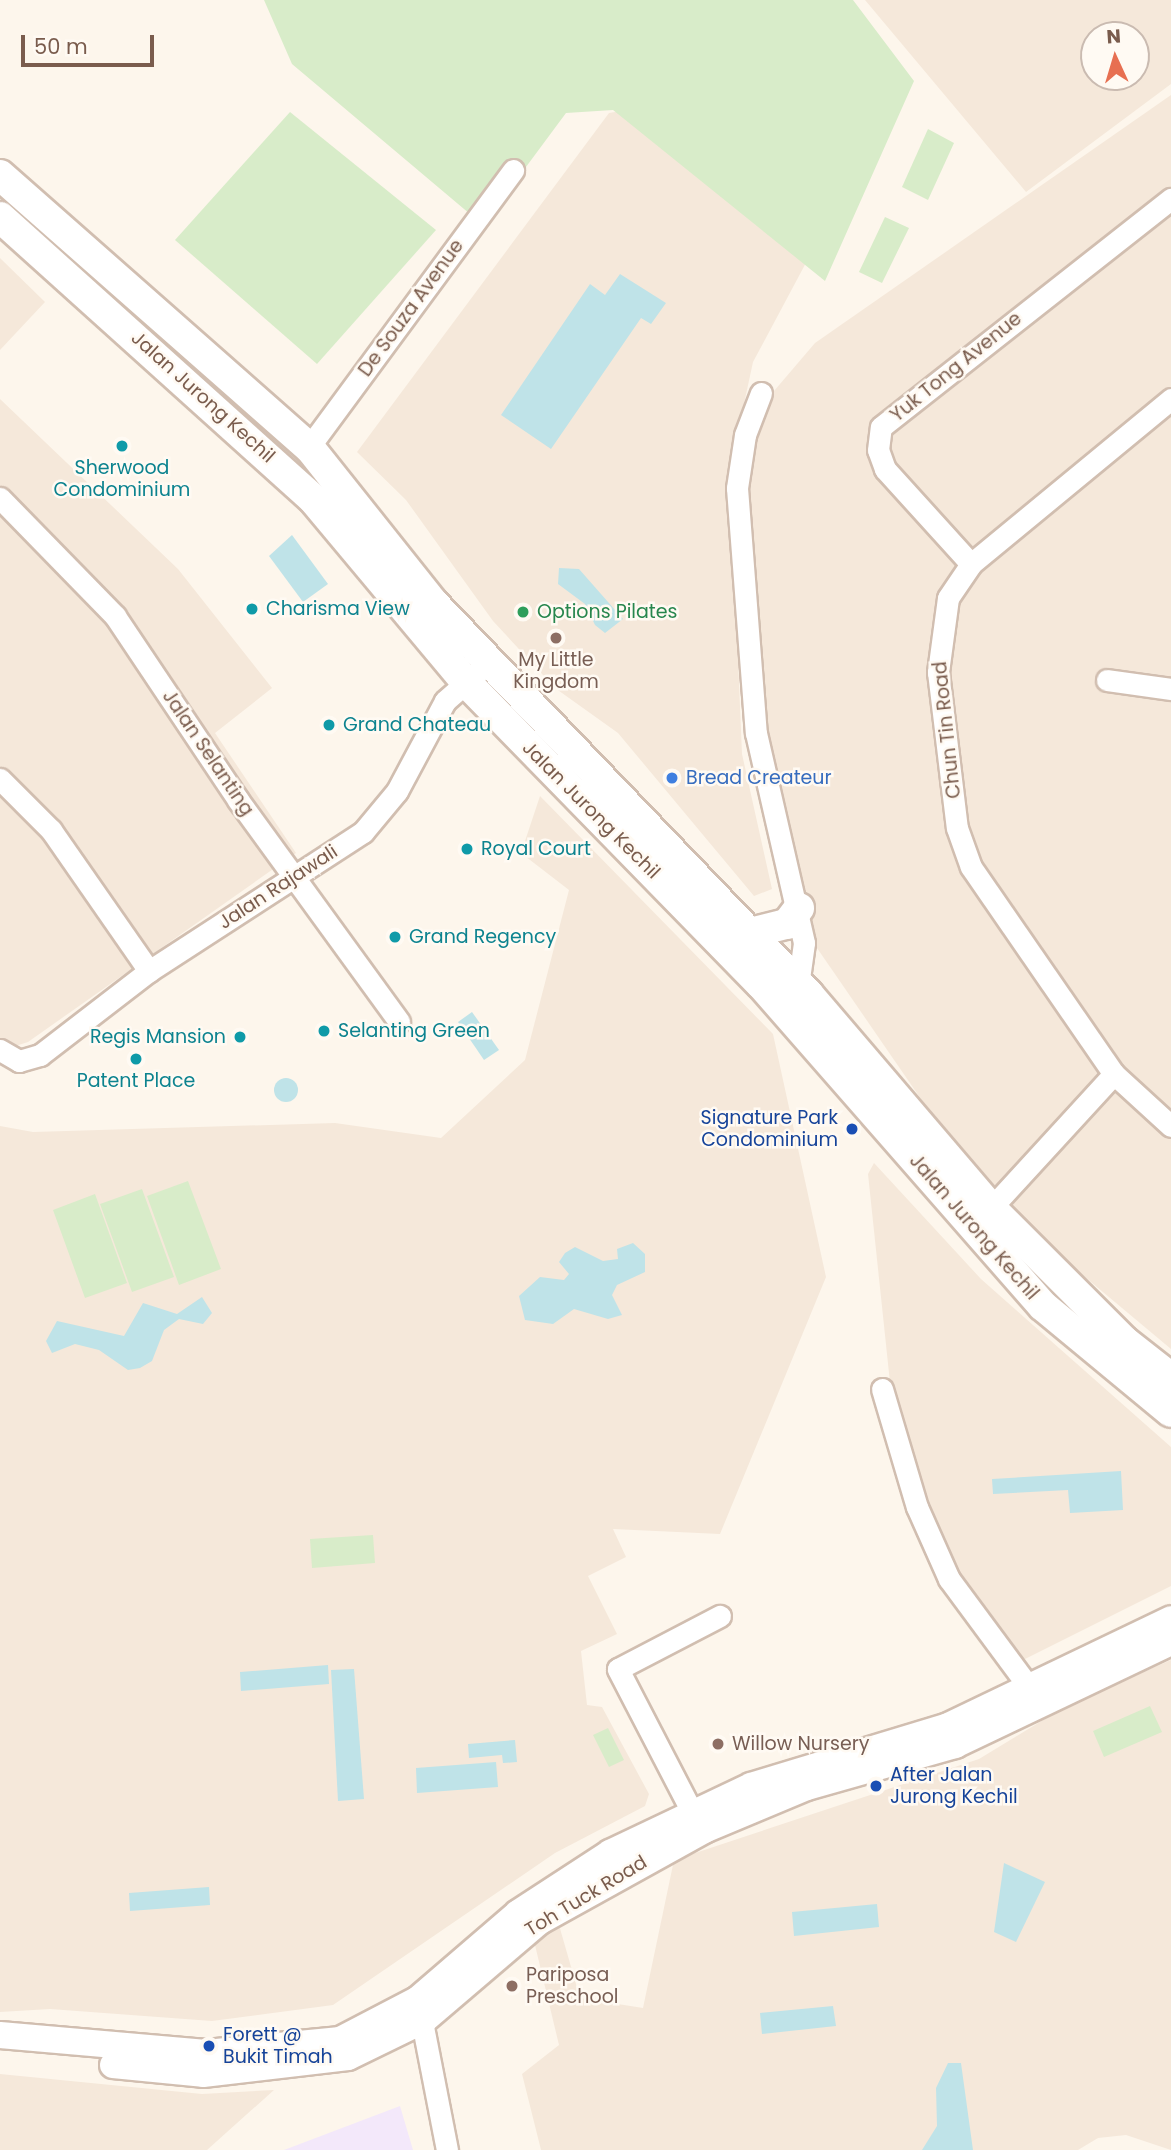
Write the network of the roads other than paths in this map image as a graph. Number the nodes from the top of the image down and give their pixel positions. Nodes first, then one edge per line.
1 (513, 170) dead end
2 (0, 175) edge
3 (1169, 203) edge
4 (0, 217) edge
5 (761, 393) dead end
6 (1171, 399) edge
7 (309, 447) junction
8 (0, 498) edge
9 (971, 564) junction
10 (477, 673) junction
11 (1107, 680) dead end
12 (1171, 689) edge
13 (558, 732) junction
14 (534, 754) junction
15 (0, 779) edge
16 (297, 876) junction
17 (799, 908) junction
18 (750, 933) junction
19 (149, 971) junction
20 (799, 984) junction
21 (786, 1013) junction
22 (399, 1022) dead end
23 (9, 1056) edge
24 (1114, 1074) junction
25 (1171, 1126) edge
26 (991, 1208) junction
27 (1171, 1378) edge
28 (883, 1390) dead end
29 (1171, 1412) edge
30 (720, 1616) dead end
31 (1171, 1619) edge
32 (1171, 1643) edge
33 (1035, 1694) junction
34 (692, 1812) junction
35 (420, 2010) junction
36 (0, 2035) edge
37 (71, 2052) junction
38 (0, 2053) edge
39 (447, 2150) edge

1 - 7 street, De Souza Avenue
2 - 7 main road, Jalan Jurong Kechil
3 - 9 street, Yuk Tong Avenue
4 - 10 main road, Jalan Jurong Kechil
5 - 17 street
6 - 9 street, Chun Tin Road
7 - 10 main road, Jalan Jurong Kechil
8 - 16 street, Jalan Selanting
9 - 24 street, Chun Tin Road
10 - 13 main road, Jalan Jurong Kechil
10 - 14 main road, Jalan Jurong Kechil
10 - 16 street, Jalan Rajawali
11 - 12 street
13 - 14 main road
13 - 18 main road, Jalan Jurong Kechil
14 - 21 main road, Jalan Jurong Kechil
15 - 19 street
16 - 19 street, Jalan Rajawali
16 - 22 street, Jalan Selanting
17 - 18 main road
17 - 20 street
18 - 20 main road, Jalan Jurong Kechil
19 - 23 street, Jalan Rajawali
20 - 21 street
20 - 26 main road, Jalan Jurong Kechil
21 - 29 main road, Jalan Jurong Kechil
24 - 25 street, Chun Tin Road
24 - 26 street
26 - 27 main road, Jalan Jurong Kechil
28 - 33 street
30 - 34 street
31 - 33 street, Toh Tuck Road
32 - 33 street, Toh Tuck Road
33 - 34 street, Toh Tuck Road
33 - 35 street, Toh Tuck Road
34 - 35 street, Toh Tuck Road
35 - 37 street, Toh Tuck Road
35 - 39 street
36 - 37 street, Toh Tuck Road
37 - 38 street, Toh Tuck Road

